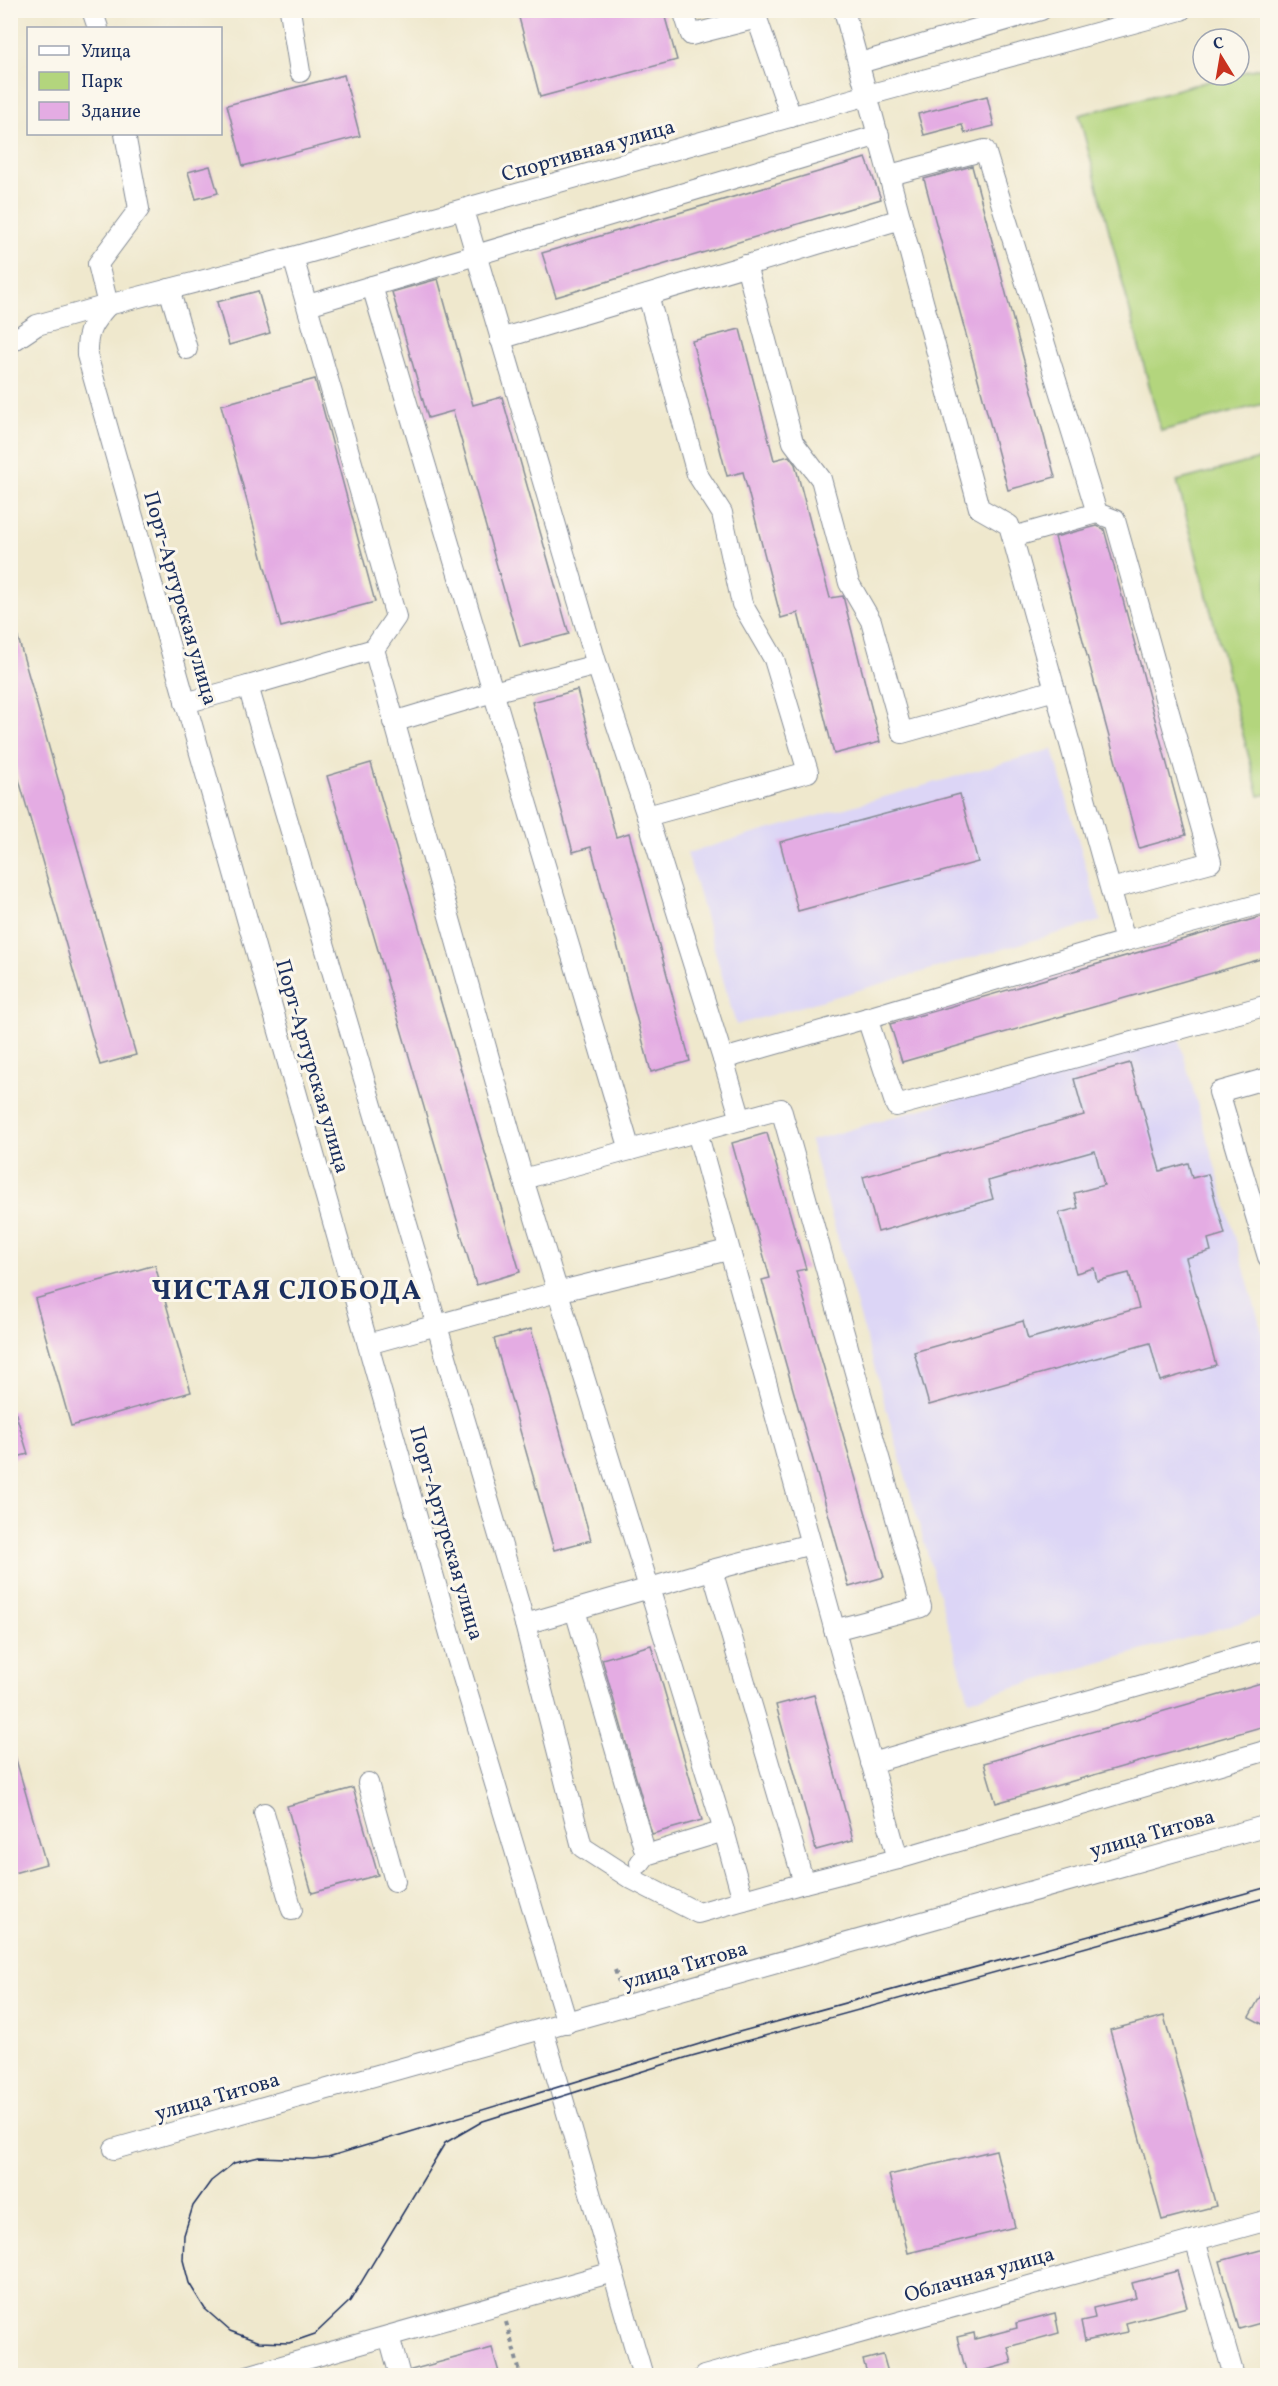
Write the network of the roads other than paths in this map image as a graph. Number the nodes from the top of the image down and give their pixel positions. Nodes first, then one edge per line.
1 (93, 10) edge
2 (290, 10) edge
3 (683, 10) edge
4 (844, 10) edge
5 (1041, 10) edge
6 (1181, 10) edge
7 (756, 14) edge
8 (98, 27) edge
9 (860, 63) junction
10 (300, 72) dead end
11 (868, 95) junction
12 (791, 117) junction
13 (125, 135) edge
14 (879, 135) junction
15 (890, 175) junction
16 (463, 210) junction
17 (901, 219) junction
18 (476, 254) junction
19 (293, 257) junction
20 (746, 265) junction
21 (372, 285) junction
22 (169, 289) junction
23 (648, 295) junction
24 (108, 305) junction
25 (308, 305) junction
26 (500, 339) junction
27 (10, 343) edge
28 (187, 349) dead end
29 (1096, 513) junction
30 (1012, 537) junction
31 (374, 649) junction
32 (597, 665) junction
33 (248, 686) junction
34 (1055, 690) junction
35 (493, 692) junction
36 (185, 703) junction
37 (393, 722) junction
38 (647, 816) junction
39 (1111, 889) junction
40 (1268, 902) edge
41 (1125, 941) junction
42 (1268, 1005) edge
43 (867, 1018) junction
44 (723, 1059) junction
45 (1268, 1078) edge
46 (741, 1120) junction
47 (697, 1132) junction
48 (630, 1150) junction
49 (523, 1179) junction
50 (728, 1250) junction
51 (1268, 1257) edge
52 (557, 1292) junction
53 (436, 1325) junction
54 (368, 1344) junction
55 (811, 1544) junction
56 (712, 1570) junction
57 (648, 1588) junction
58 (575, 1610) junction
59 (525, 1624) junction
60 (834, 1630) junction
61 (1268, 1649) edge
62 (1268, 1750) edge
63 (871, 1763) junction
64 (368, 1783) dead end
65 (264, 1813) dead end
66 (1268, 1825) edge
67 (724, 1831) junction
68 (646, 1854) junction
69 (898, 1858) junction
70 (630, 1878) junction
71 (395, 1881) dead end
72 (804, 1883) junction
73 (743, 1900) junction
74 (292, 1910) dead end
75 (567, 2023) junction
76 (543, 2030) junction
77 (114, 2149) dead end
78 (1268, 2220) edge
79 (1195, 2240) junction
80 (613, 2272) junction
81 (389, 2336) junction
82 (247, 2376) edge
83 (400, 2376) edge
84 (643, 2376) edge
85 (704, 2376) edge
86 (1234, 2376) edge

1 - 8 street
2 - 10 street
3 - 7 street
4 - 9 street
5 - 9 street
6 - 11 street, Спортивная улица
7 - 12 street
9 - 11 street
11 - 12 street, Спортивная улица
11 - 14 street
12 - 16 street, Спортивная улица
13 - 24 street
14 - 15 street
14 - 18 street
15 - 17 street
15 - 29 street
16 - 18 street
16 - 19 street, Спортивная улица
17 - 20 street
17 - 30 street
18 - 21 street
18 - 26 street
19 - 22 street, Спортивная улица
19 - 25 street
20 - 23 street
20 - 34 street
21 - 25 street
21 - 35 street
22 - 24 street, Спортивная улица
22 - 28 street
23 - 26 street
23 - 38 street
24 - 27 street, Спортивная улица
24 - 36 street, Порт-Артурская улица
25 - 31 street
26 - 32 street
29 - 30 street
29 - 39 street
30 - 34 street
31 - 33 street
31 - 37 street
32 - 35 street
32 - 38 street
33 - 36 street
33 - 53 street
34 - 39 street
35 - 37 street
35 - 48 street
36 - 54 street, Порт-Артурская улица
37 - 49 street
38 - 44 street
39 - 41 street
40 - 41 street
41 - 43 street
42 - 43 street
43 - 44 street
44 - 46 street
45 - 51 street
46 - 47 street
46 - 60 street
47 - 48 street
47 - 50 street
48 - 49 street
49 - 52 street
50 - 52 street
50 - 55 street
52 - 53 street
52 - 57 street
53 - 54 street
53 - 59 street
54 - 75 street, Порт-Артурская улица
55 - 56 street
55 - 60 street
56 - 57 street
56 - 72 street
57 - 58 street
57 - 67 street
58 - 59 street
58 - 68 street
59 - 70 street
60 - 63 street
61 - 63 street
62 - 69 street
63 - 69 street
64 - 71 street
65 - 74 street
66 - 75 street, улица Титова
67 - 68 street
67 - 73 street
68 - 70 street
69 - 72 street
70 - 73 street
72 - 73 street
75 - 76 street, улица Титова
76 - 77 street, улица Титова
76 - 80 street
78 - 79 street, Облачная улица
79 - 85 street, Облачная улица
79 - 86 street
80 - 81 street
80 - 84 street
81 - 82 street
81 - 83 street

